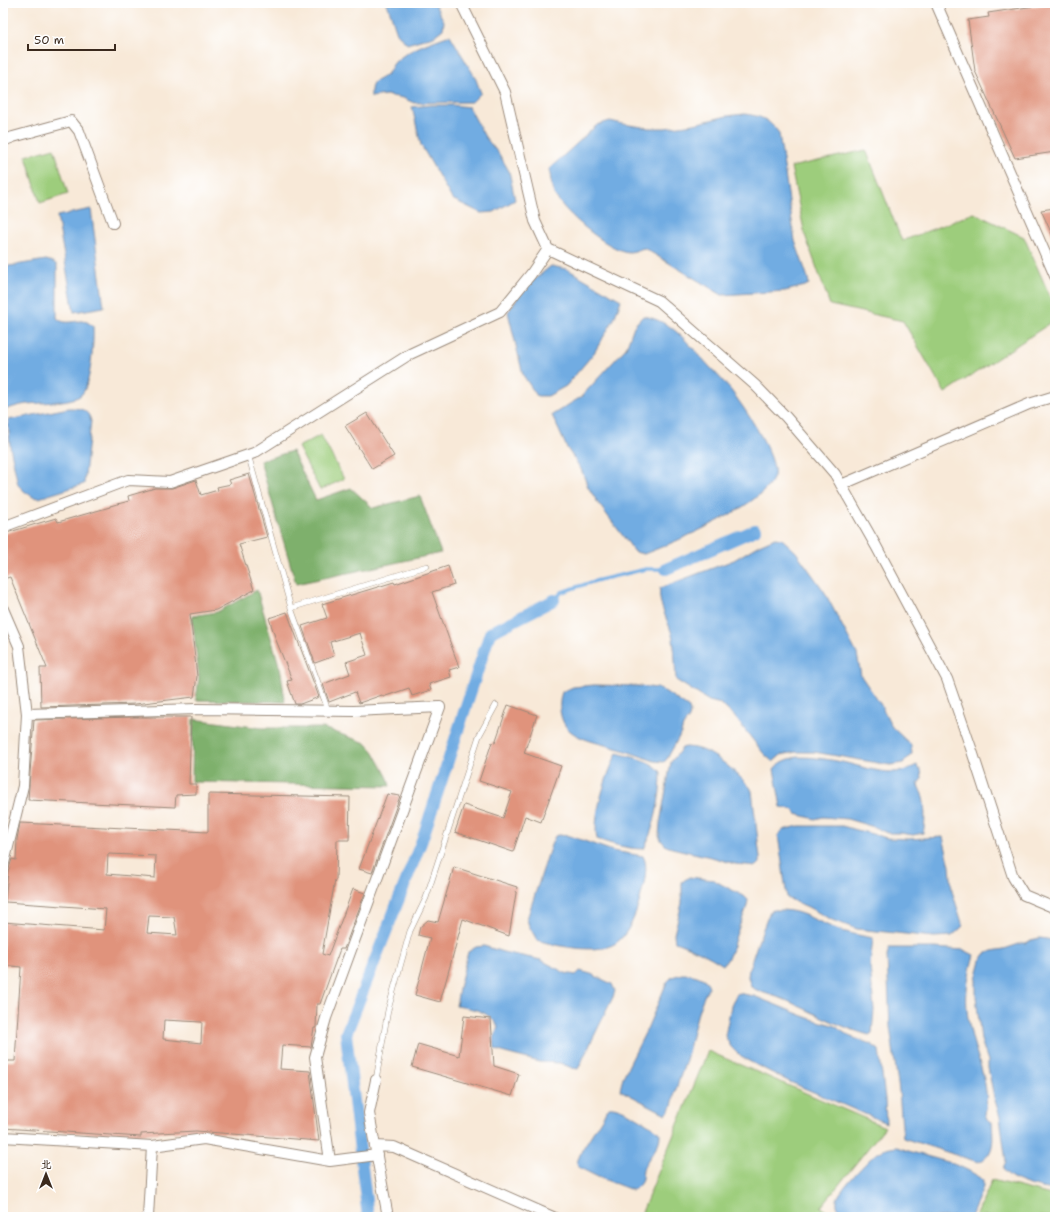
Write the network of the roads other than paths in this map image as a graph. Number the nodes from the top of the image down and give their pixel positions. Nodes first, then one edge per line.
1 (461, 3) edge
2 (936, 3) edge
3 (3, 142) edge
4 (113, 223) dead end
5 (548, 249) junction
6 (1055, 276) edge
7 (1055, 396) edge
8 (248, 454) junction
9 (841, 485) junction
10 (3, 527) edge
11 (427, 566) dead end
12 (291, 608) junction
13 (3, 609) edge
14 (496, 705) dead end
15 (328, 710) junction
16 (27, 714) junction
17 (3, 867) edge
18 (1055, 908) edge
19 (376, 1080) joint
20 (3, 1137) edge
21 (152, 1146) junction
22 (376, 1151) junction
23 (330, 1161) junction
24 (148, 1217) edge
25 (388, 1217) edge
26 (553, 1217) edge

1 - 5 street
2 - 6 street
3 - 4 street
5 - 8 street
5 - 9 street
7 - 9 street
8 - 10 street
8 - 12 lane
9 - 18 street
11 - 12 lane
12 - 15 lane
13 - 16 street
14 - 19 lane
15 - 16 street
15 - 23 street
16 - 17 street
19 - 22 street
20 - 21 street
21 - 23 street
21 - 24 street
22 - 23 street
22 - 25 street
22 - 26 street

